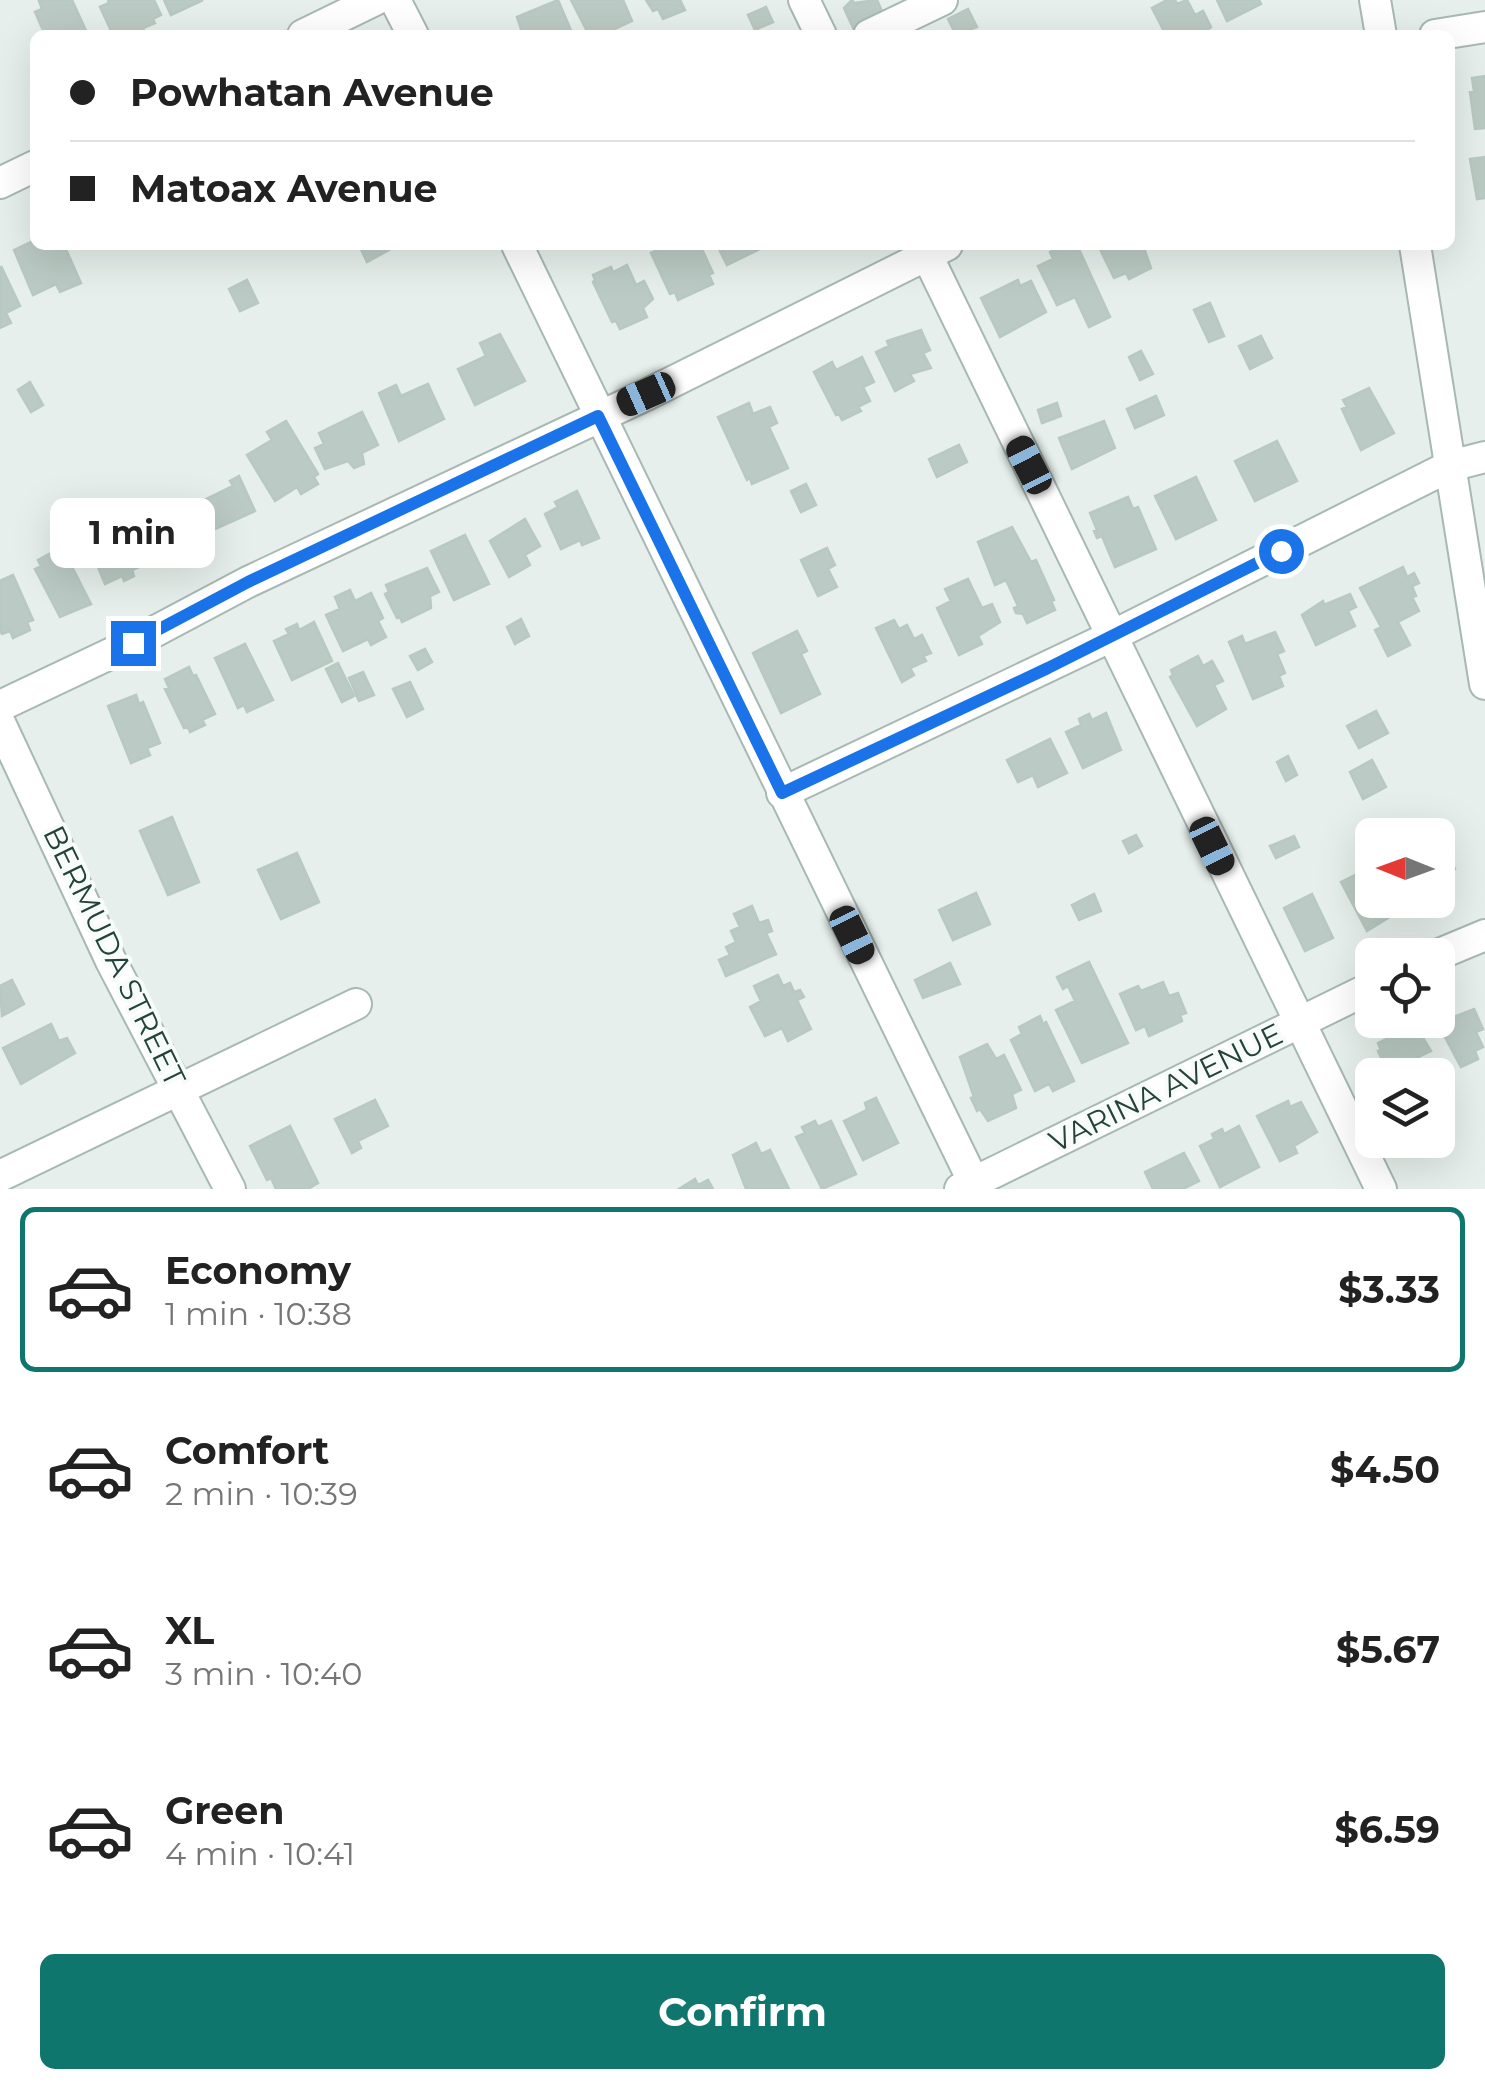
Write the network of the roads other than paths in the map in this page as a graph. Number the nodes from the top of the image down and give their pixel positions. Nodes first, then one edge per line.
1 (375, 0) edge
2 (395, 0) edge
3 (804, 0) edge
4 (942, 0) edge
5 (1375, 0) edge
6 (1485, 27) edge
7 (313, 30) edge
8 (410, 30) edge
9 (819, 30) edge
10 (879, 30) edge
11 (1380, 30) edge
12 (1455, 32) edge
13 (30, 168) edge
14 (0, 183) edge
15 (519, 250) edge
16 (928, 250) edge
17 (933, 250) edge
18 (1417, 250) edge
19 (598, 416) junction
20 (1485, 457) edge
21 (1450, 466) junction
22 (1112, 636) junction
23 (1485, 684) edge
24 (0, 706) edge
25 (0, 723) edge
26 (782, 793) junction
27 (1485, 935) edge
28 (1455, 948) edge
29 (1355, 995) edge
30 (356, 1004) dead end
31 (1299, 1023) junction
32 (180, 1091) junction
33 (0, 1176) edge
34 (970, 1187) edge
35 (230, 1189) edge
36 (1380, 1189) edge

1 - 7 street
2 - 8 street
3 - 9 street
4 - 10 street
5 - 11 street
6 - 12 street
13 - 14 street
15 - 19 street
16 - 19 street
17 - 22 street
18 - 21 street
19 - 24 street
19 - 26 street
20 - 21 street
21 - 22 street
21 - 23 street
22 - 26 street
22 - 31 street
25 - 32 street, BERMUDA STREET
26 - 34 street
27 - 28 street
29 - 31 street, VARINA AVENUE
30 - 32 street
31 - 34 street, VARINA AVENUE
31 - 36 street
32 - 33 street
32 - 35 street, BERMUDA STREET

